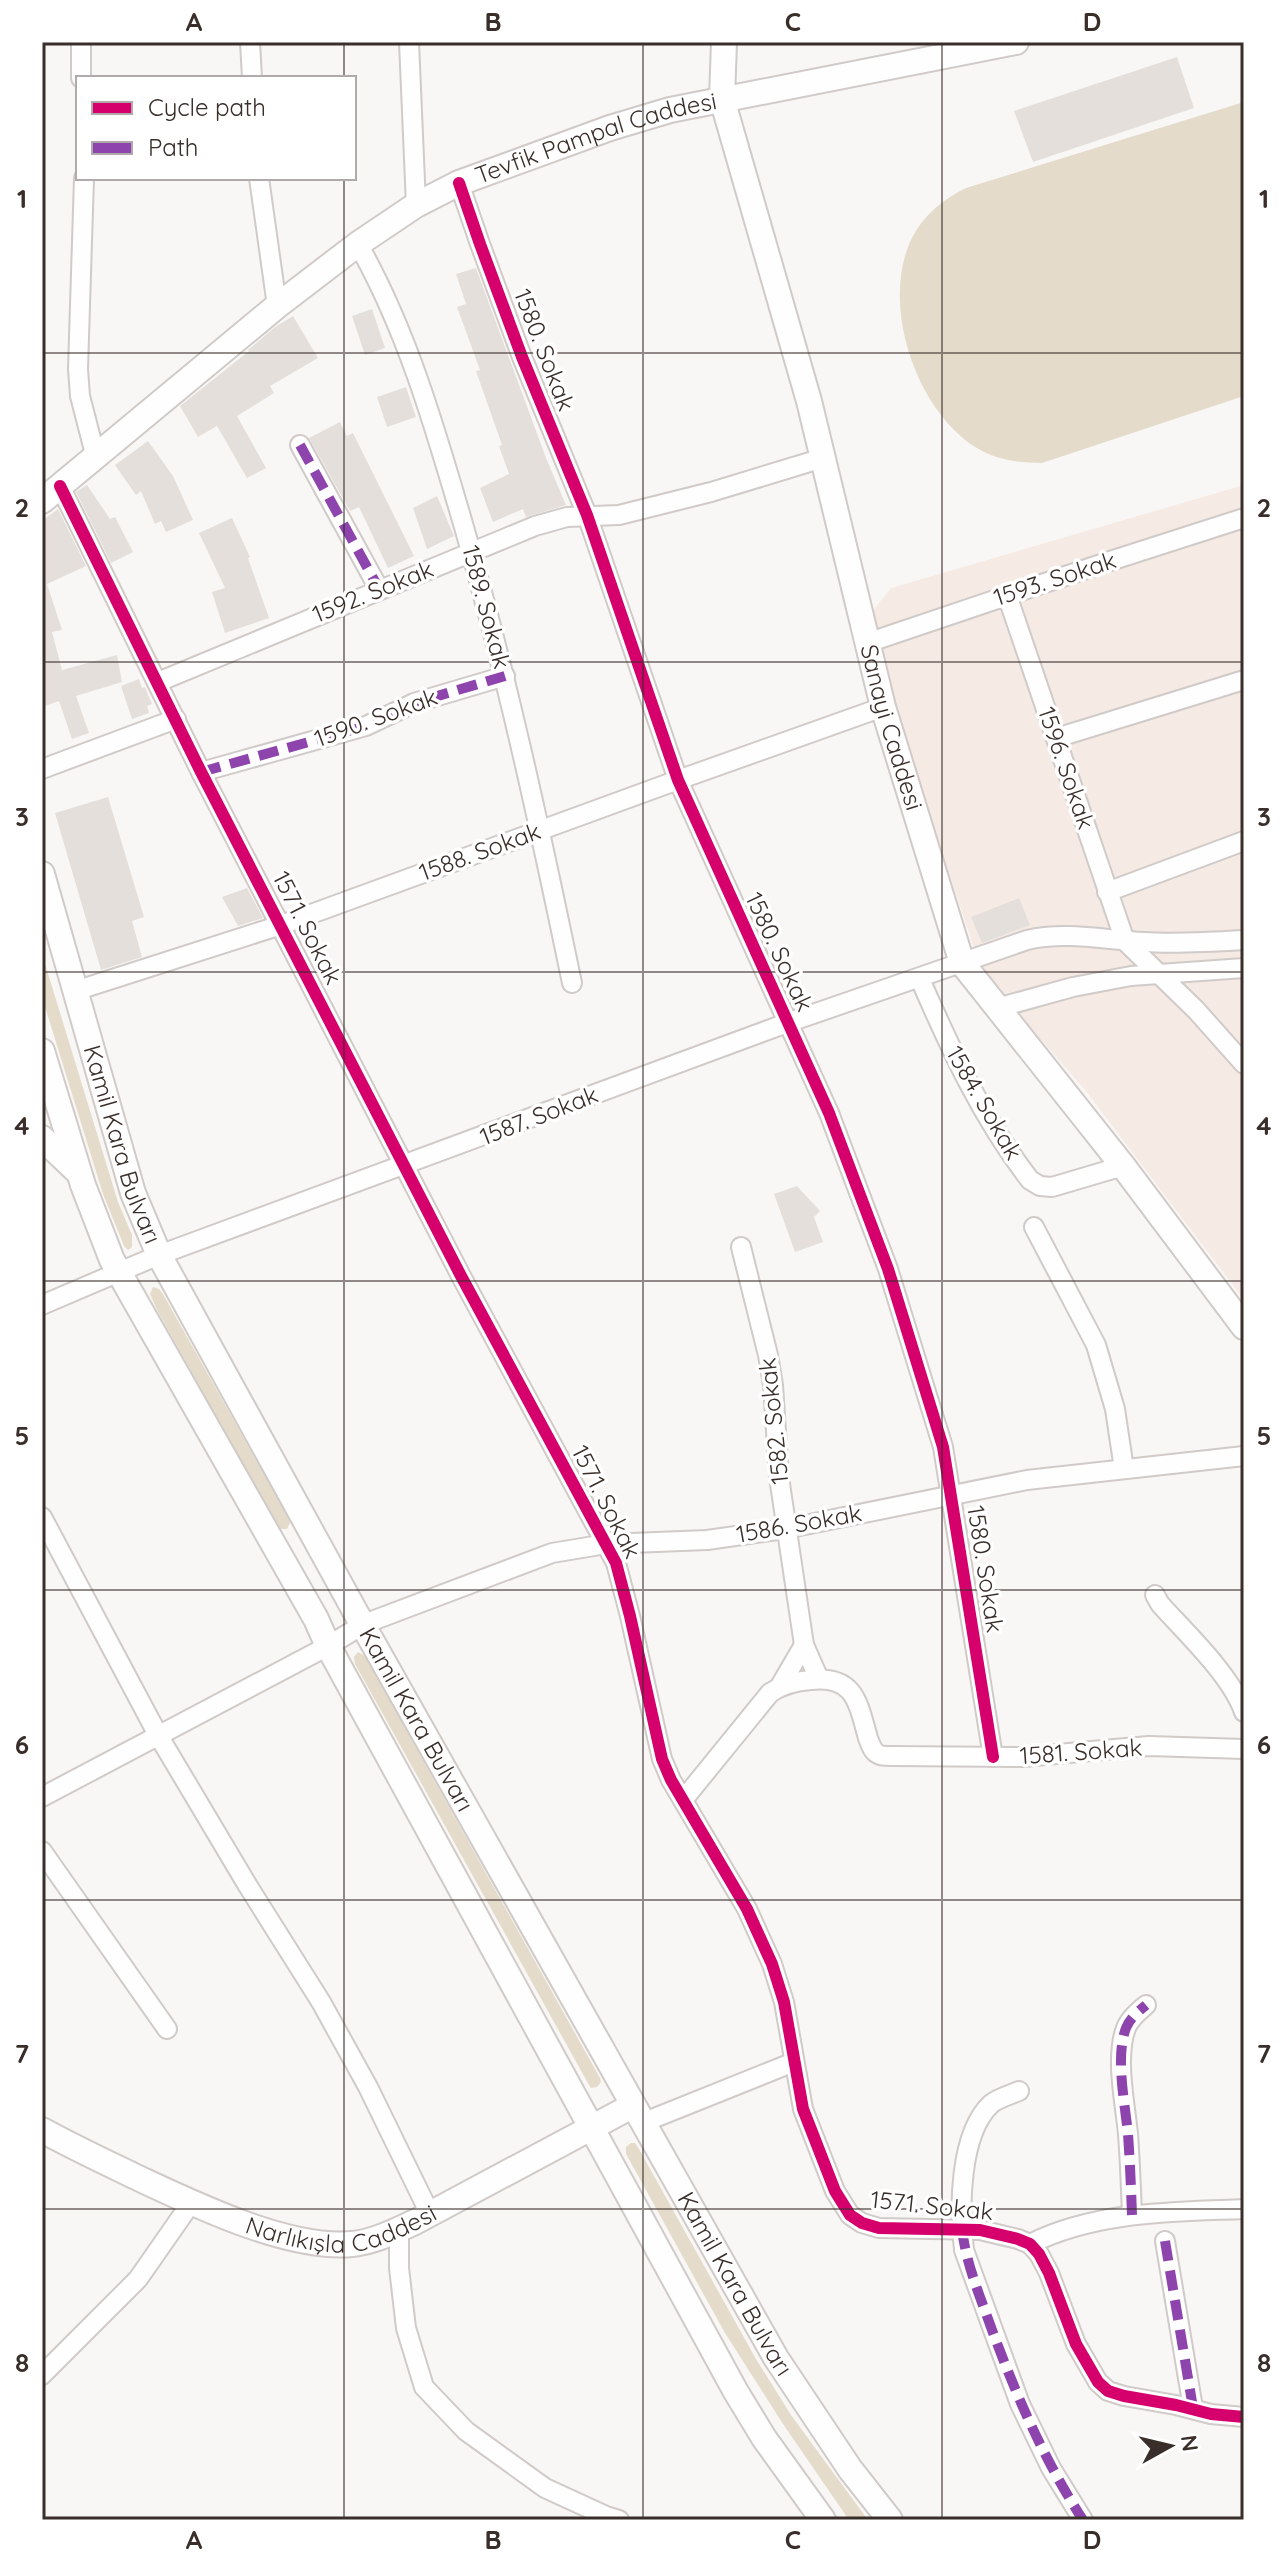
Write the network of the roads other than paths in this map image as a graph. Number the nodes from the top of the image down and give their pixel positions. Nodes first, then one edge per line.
1 (81, 42) edge
2 (250, 42) edge
3 (409, 42) edge
4 (724, 42) edge
5 (1007, 43) edge
6 (81, 76) edge
7 (252, 76) edge
8 (722, 99) junction
9 (84, 180) edge
10 (259, 180) edge
11 (459, 183) junction
12 (416, 205) junction
13 (358, 244) junction
14 (277, 306) junction
15 (300, 445) dead end
16 (96, 458) junction
17 (823, 458) junction
18 (51, 494) edge
19 (587, 515) junction
20 (1244, 518) edge
21 (472, 552) junction
22 (379, 589) junction
23 (1007, 595) junction
24 (867, 643) junction
25 (505, 676) junction
26 (1244, 680) edge
27 (158, 682) junction
28 (883, 707) junction
29 (176, 719) junction
30 (1056, 738) junction
31 (42, 769) edge
32 (201, 772) junction
33 (678, 780) junction
34 (540, 830) junction
35 (1244, 841) edge
36 (42, 874) edge
37 (1107, 892) junction
38 (281, 925) junction
39 (1244, 940) edge
40 (1125, 941) junction
41 (962, 963) junction
42 (1244, 968) edge
43 (1159, 973) junction
44 (920, 979) junction
45 (572, 983) dead end
46 (75, 991) junction
47 (997, 1008) junction
48 (787, 1023) junction
49 (42, 1051) edge
50 (1244, 1064) edge
51 (42, 1138) edge
52 (405, 1166) junction
53 (1123, 1166) junction
54 (79, 1174) junction
55 (1034, 1227) dead end
56 (741, 1247) dead end
57 (159, 1255) junction
58 (118, 1271) junction
59 (42, 1305) edge
60 (1244, 1327) edge
61 (1244, 1456) edge
62 (1124, 1469) junction
63 (951, 1495) junction
64 (42, 1517) edge
65 (785, 1529) junction
66 (606, 1544) junction
67 (1155, 1595) dead end
68 (364, 1624) junction
69 (804, 1645) junction
70 (328, 1646) junction
71 (819, 1679) junction
72 (780, 1686) junction
73 (1244, 1712) edge
74 (158, 1735) junction
75 (1244, 1749) edge
76 (993, 1757) junction
77 (42, 1797) edge
78 (683, 1800) junction
79 (42, 1851) edge
80 (1146, 2005) dead end
81 (167, 2029) dead end
82 (794, 2062) junction
83 (1019, 2091) dead end
84 (637, 2114) junction
85 (591, 2127) junction
86 (42, 2130) edge
87 (191, 2203) junction
88 (1244, 2209) edge
89 (430, 2214) junction
90 (1132, 2215) junction
91 (399, 2229) junction
92 (962, 2229) junction
93 (1165, 2241) dead end
94 (1030, 2244) junction
95 (42, 2375) edge
96 (1193, 2408) junction
97 (1244, 2417) edge
98 (619, 2520) edge
99 (823, 2520) edge
100 (890, 2520) edge
101 (1083, 2520) edge

1 - 6 street
2 - 7 street
3 - 12 street
4 - 8 main road, Sanayi Caddesi
5 - 8 main road, Tevfik Pampal Caddesi
8 - 11 main road, Tevfik Pampal Caddesi
8 - 17 main road, Sanayi Caddesi
9 - 16 street
10 - 14 street
11 - 12 main road, Tevfik Pampal Caddesi
11 - 19 street, 1580. Sokak
12 - 13 main road, Tevfik Pampal Caddesi
13 - 14 main road, Tevfik Pampal Caddesi
13 - 21 street, 1589. Sokak
14 - 16 main road, Tevfik Pampal Caddesi
15 - 22 street
16 - 18 main road, Tevfik Pampal Caddesi
17 - 19 street, 1592. Sokak
17 - 24 main road, Sanayi Caddesi
18 - 27 street, 1571. Sokak
19 - 21 street, 1592. Sokak
19 - 33 street, 1580. Sokak
20 - 23 street, 1593. Sokak
21 - 22 street, 1592. Sokak
21 - 25 street, 1589. Sokak
22 - 27 street, 1592. Sokak
23 - 24 street, 1593. Sokak
23 - 30 street, 1596. Sokak
24 - 28 main road, Sanayi Caddesi
25 - 32 street, 1590. Sokak
25 - 34 street, 1589. Sokak
26 - 30 street
27 - 29 street, 1571. Sokak
28 - 33 street, 1588. Sokak
28 - 41 main road, Sanayi Caddesi
29 - 31 street
29 - 32 street, 1571. Sokak
30 - 37 street, 1596. Sokak
32 - 38 street, 1571. Sokak
33 - 34 street, 1588. Sokak
33 - 48 street, 1580. Sokak
34 - 38 street, 1588. Sokak
34 - 45 street, 1589. Sokak
35 - 37 street
36 - 46 main road, Kamil Kara Bulvarı
37 - 40 street, 1596. Sokak
38 - 46 street, 1588. Sokak
38 - 52 street, 1571. Sokak
39 - 40 street, 1587. Sokak
40 - 41 street, 1587. Sokak
40 - 43 street
41 - 44 street, 1587. Sokak
41 - 47 main road, Sanayi Caddesi
42 - 43 street
43 - 47 street
43 - 50 street
44 - 48 street, 1587. Sokak
44 - 53 street, 1584. Sokak
46 - 57 main road, Kamil Kara Bulvarı
47 - 53 main road, Sanayi Caddesi
48 - 52 street, 1587. Sokak
48 - 63 street, 1580. Sokak
49 - 54 main road, Kamil Kara Bulvarı
51 - 54 main road
52 - 57 street, 1587. Sokak
52 - 66 street, 1571. Sokak
53 - 60 main road, Sanayi Caddesi
54 - 58 main road, Kamil Kara Bulvarı
55 - 62 street
56 - 65 street, 1582. Sokak
57 - 58 street, 1587. Sokak
57 - 68 main road, Kamil Kara Bulvarı
58 - 59 street, 1587. Sokak
58 - 70 main road, Kamil Kara Bulvarı
61 - 62 street, 1586. Sokak
62 - 63 street, 1586. Sokak
63 - 65 street, 1586. Sokak
63 - 76 street, 1580. Sokak
64 - 74 street
65 - 66 street, 1586. Sokak
65 - 69 street, 1582. Sokak
66 - 68 street, 1586. Sokak
66 - 78 street, 1571. Sokak
67 - 73 street
68 - 70 street, 1586. Sokak
68 - 84 main road, Kamil Kara Bulvarı
69 - 71 street, 1582. Sokak
69 - 72 street
70 - 74 street, 1586. Sokak
70 - 85 main road, Kamil Kara Bulvarı
71 - 72 street
71 - 76 street, 1581. Sokak
72 - 78 street
74 - 77 street, 1586. Sokak
74 - 89 street
75 - 76 street, 1581. Sokak
78 - 82 street, 1571. Sokak
79 - 81 street
80 - 90 street
82 - 84 street
82 - 92 street, 1571. Sokak
83 - 92 street
84 - 85 main road, Narlıkışla Caddesi
84 - 100 main road, Kamil Kara Bulvarı
85 - 89 main road, Narlıkışla Caddesi
85 - 99 main road, Kamil Kara Bulvarı
86 - 87 main road, Narlıkışla Caddesi
87 - 91 main road, Narlıkışla Caddesi
87 - 95 street
88 - 90 street
89 - 91 main road, Narlıkışla Caddesi
90 - 94 street
91 - 98 street
92 - 94 street, 1571. Sokak
92 - 101 street
93 - 96 street
94 - 96 street
96 - 97 street

